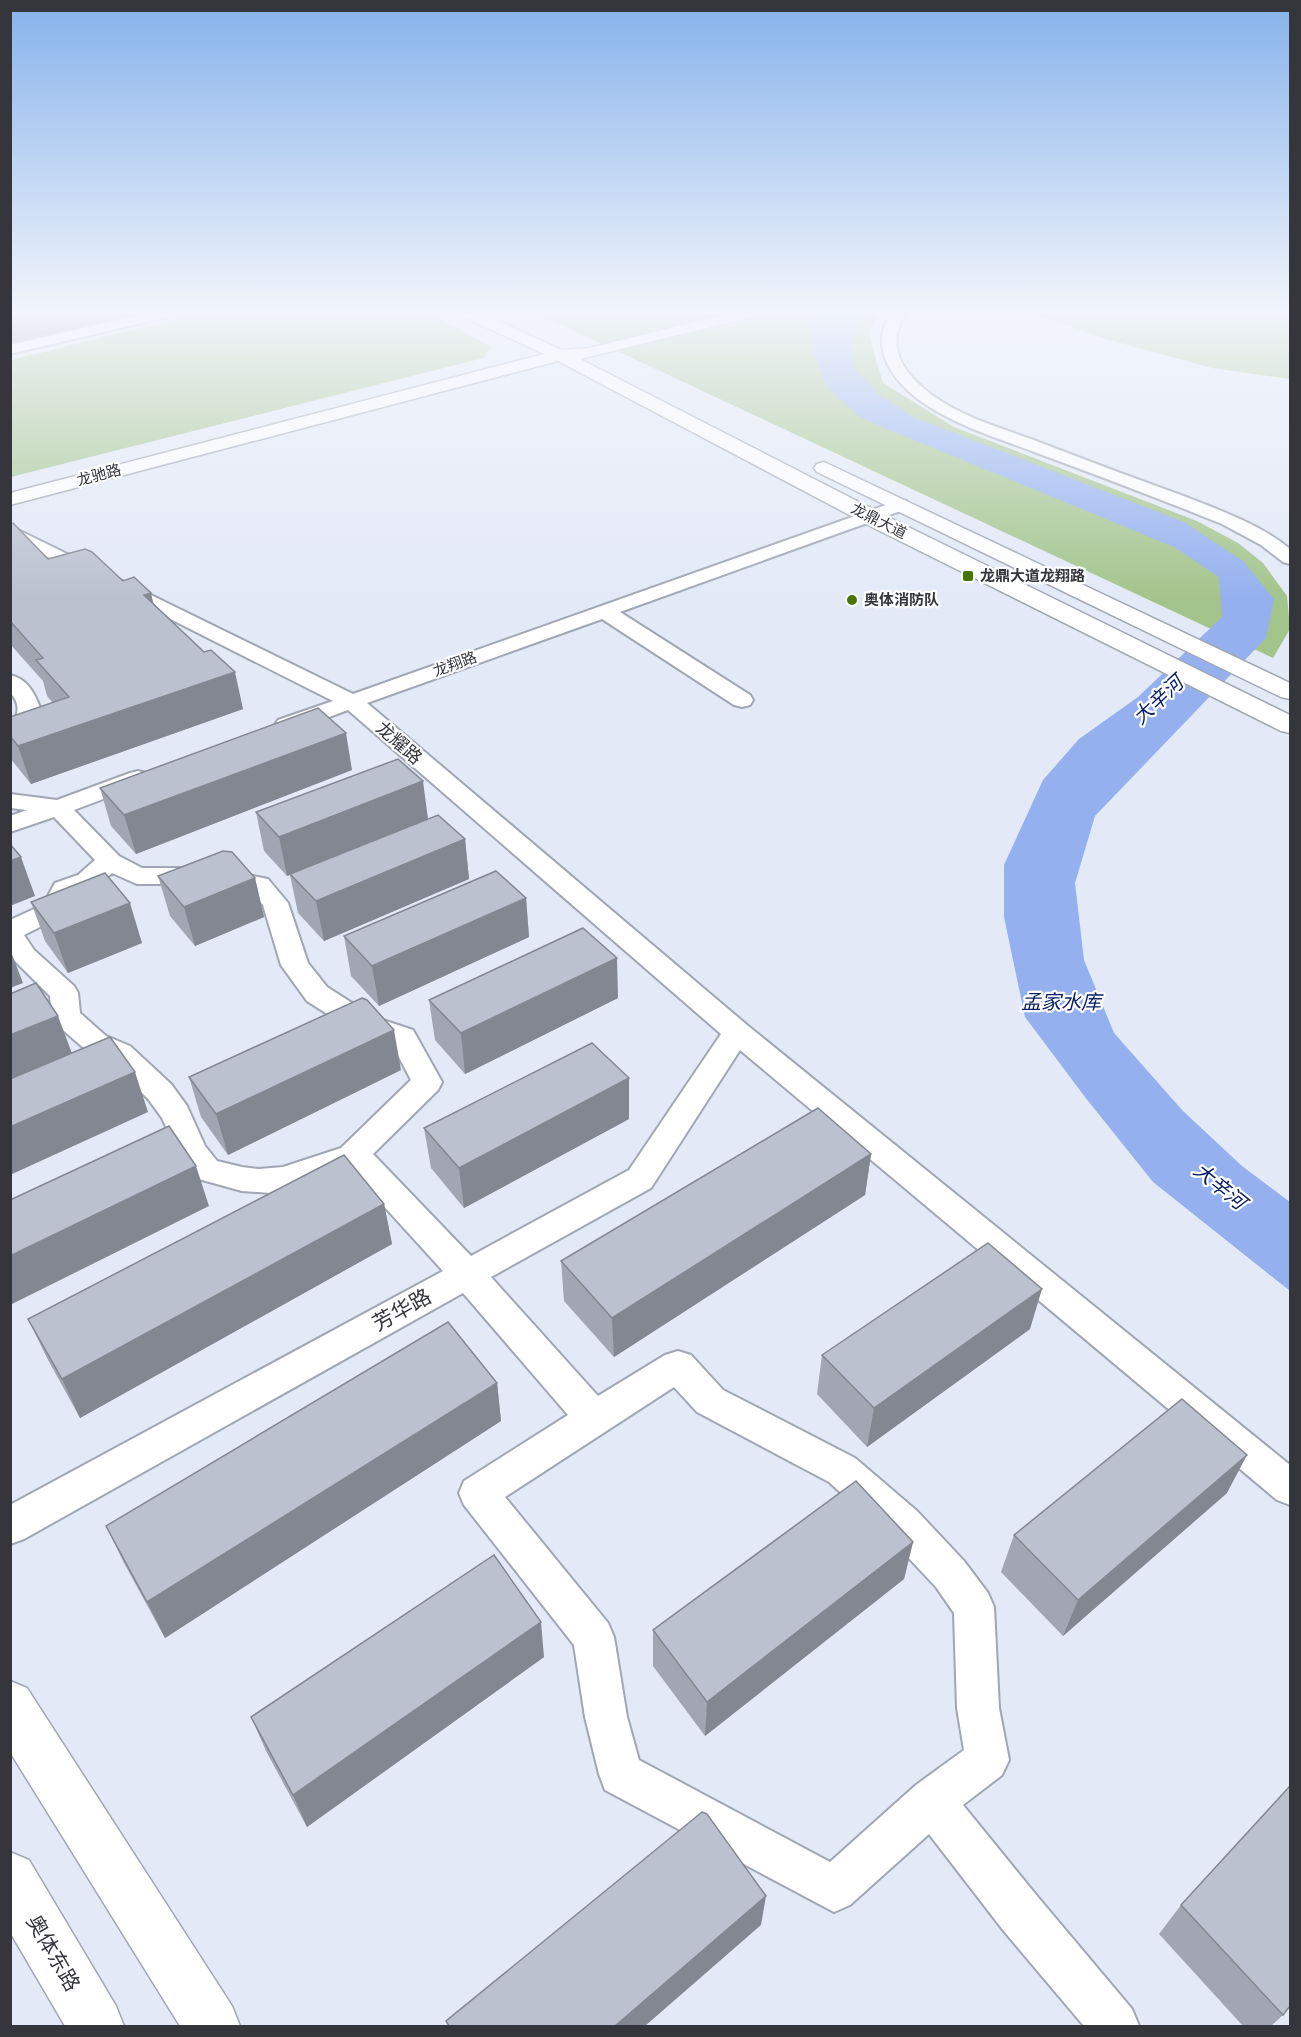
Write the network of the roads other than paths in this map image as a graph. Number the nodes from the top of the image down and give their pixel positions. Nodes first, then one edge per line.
1 (326, 409) edge
2 (340, 409) edge
3 (671, 409) edge
4 (704, 409) edge
5 (948, 409) edge
6 (749, 431) dead end
7 (802, 457) dead end
8 (10, 490) edge
9 (10, 499) edge
10 (900, 505) junction
11 (870, 517) junction
12 (10, 531) edge
13 (1290, 558) edge
14 (604, 611) junction
15 (10, 681) edge
16 (1287, 690) edge
17 (742, 700) dead end
18 (351, 702) junction
19 (1290, 725) edge
20 (261, 734) edge
21 (10, 736) edge
22 (159, 771) edge
23 (10, 801) edge
24 (58, 807) junction
25 (10, 825) edge
26 (110, 861) junction
27 (10, 932) edge
28 (736, 1032) junction
29 (354, 1154) junction
30 (467, 1274) junction
31 (594, 1418) junction
32 (1290, 1488) edge
33 (10, 1526) edge
34 (10, 1705) edge
35 (932, 1801) junction
36 (10, 1879) edge
37 (96, 2026) edge
38 (212, 2026) edge
39 (1115, 2026) edge

1 - 8 main road, 龙驰路
2 - 9 main road, 龙驰路
3 - 11 main road, 龙鼎大道
4 - 6 main road
5 - 13 street
7 - 10 main road, 龙鼎大道
10 - 11 street, 龙翔路
10 - 16 main road, 龙鼎大道
11 - 14 street, 龙翔路
11 - 19 main road, 龙鼎大道
12 - 18 street, 龙耀路
14 - 17 street
14 - 18 street, 龙翔路
15 - 21 street
18 - 20 street, 龙翔路
18 - 28 street, 龙耀路
22 - 24 street
23 - 24 street
24 - 25 street
24 - 26 street
26 - 27 street
26 - 29 street
27 - 29 street
28 - 30 street, 芳华路
28 - 32 street, 龙耀路
29 - 30 street
30 - 31 street
30 - 33 street, 芳华路
31 - 35 street
31 - 35 street
34 - 38 main road
35 - 39 street
36 - 37 main road, 奥体东路

